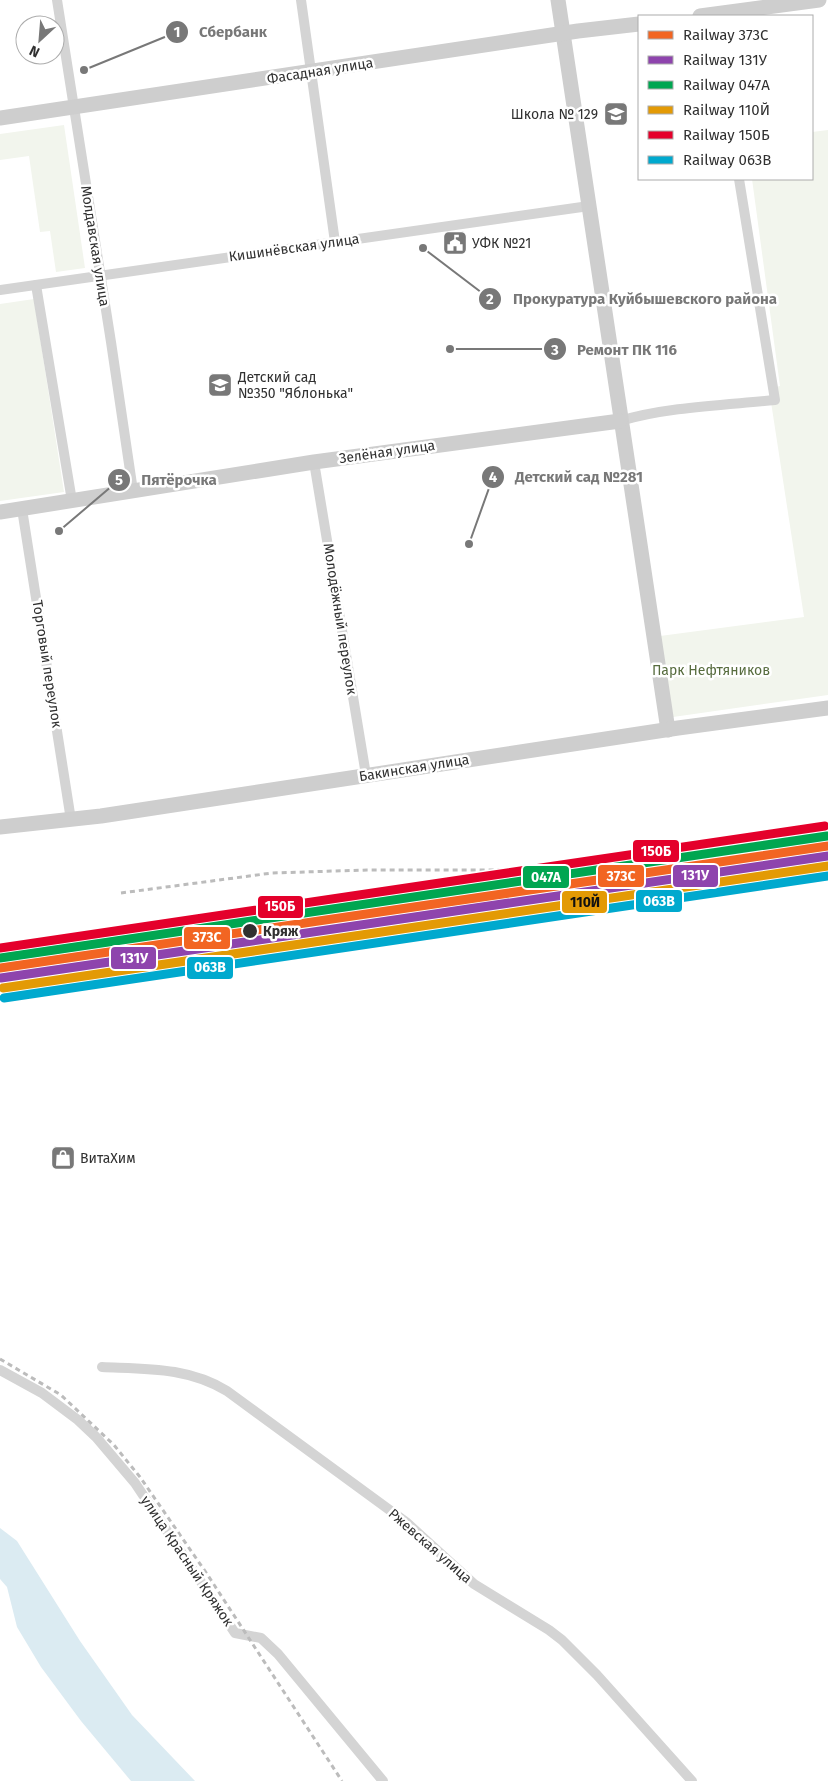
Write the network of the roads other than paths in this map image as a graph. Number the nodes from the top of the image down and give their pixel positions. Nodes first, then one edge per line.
1 (56, 0) edge
2 (301, 0) edge
3 (558, 0) edge
4 (819, 0) edge
5 (716, 15) edge
6 (638, 24) edge
7 (562, 34) junction
8 (312, 72) junction
9 (74, 108) junction
10 (0, 118) edge
11 (739, 180) edge
12 (589, 206) junction
13 (335, 242) junction
14 (100, 276) junction
15 (36, 285) junction
16 (0, 290) edge
17 (620, 421) junction
18 (314, 462) junction
19 (133, 491) junction
20 (72, 501) junction
21 (22, 508) junction
22 (0, 512) edge
23 (828, 708) edge
24 (668, 730) junction
25 (366, 776) junction
26 (72, 820) junction
27 (0, 827) edge
28 (102, 1367) dead end
29 (0, 1370) edge
30 (383, 1781) edge
31 (692, 1781) edge

1 - 9 street, Молдавская улица
2 - 8 street
3 - 7 main road
4 - 5 main road
6 - 7 main road, Фасадная улица
7 - 8 main road, Фасадная улица
7 - 12 main road
8 - 9 main road, Фасадная улица
8 - 13 street
9 - 10 main road, Фасадная улица
9 - 14 street, Молдавская улица
11 - 17 street, Зелёная улица
12 - 13 street, Кишинёвская улица
12 - 17 main road
13 - 14 street, Кишинёвская улица
14 - 15 street, Кишинёвская улица
14 - 19 street, Молдавская улица
15 - 16 street, Кишинёвская улица
15 - 20 street
17 - 18 main road, Зелёная улица
17 - 24 main road
18 - 19 main road, Зелёная улица
18 - 25 street, Молодёжный переулок
19 - 20 main road, Зелёная улица
20 - 21 main road, Зелёная улица
21 - 22 main road, Зелёная улица
21 - 26 street, Торговый переулок
23 - 24 main road, Бакинская улица
24 - 25 main road, Бакинская улица
25 - 26 main road, Бакинская улица
26 - 27 main road, Бакинская улица
28 - 31 street, Ржевская улица
29 - 30 street, улица Красный Кряжок

